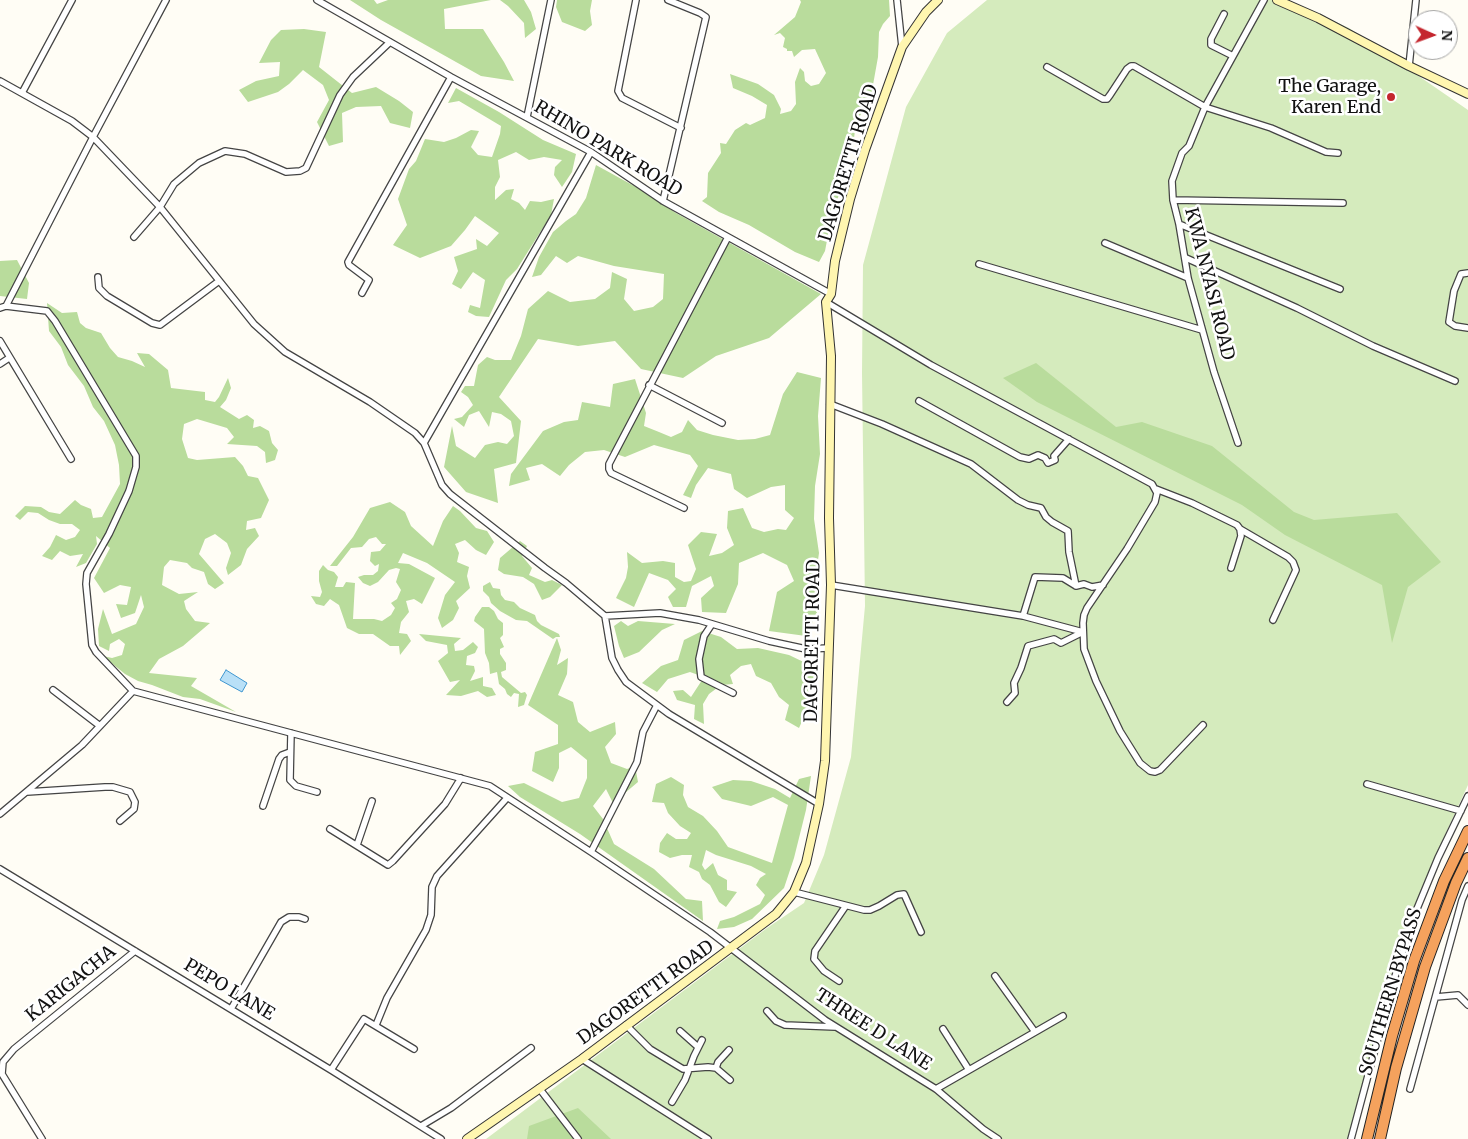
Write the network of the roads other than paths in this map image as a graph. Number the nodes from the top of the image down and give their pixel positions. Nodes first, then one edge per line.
1 (72, 0) edge
2 (166, 0) edge
3 (316, 0) edge
4 (551, 0) edge
5 (636, 0) edge
6 (668, 0) edge
7 (898, 0) edge
8 (938, 0) edge
9 (1264, 0) edge
10 (1277, 0) edge
11 (1416, 0) edge
12 (1224, 14) dead end
13 (390, 42) junction
14 (902, 47) junction
15 (1233, 56) junction
16 (1409, 66) junction
17 (1047, 67) dead end
18 (451, 77) junction
19 (0, 81) edge
20 (22, 93) junction
21 (1468, 94) edge
22 (1205, 107) junction
23 (528, 117) junction
24 (681, 128) junction
25 (93, 137) junction
26 (591, 152) junction
27 (1338, 152) dead end
28 (1173, 200) junction
29 (663, 201) junction
30 (1343, 203) dead end
31 (160, 207) junction
32 (1179, 224) junction
33 (134, 237) dead end
34 (728, 237) junction
35 (1105, 243) dead end
36 (1186, 258) junction
37 (979, 264) dead end
38 (1468, 273) edge
39 (98, 277) dead end
40 (1188, 278) junction
41 (219, 281) junction
42 (1340, 289) dead end
43 (362, 293) dead end
44 (831, 294) junction
45 (826, 302) junction
46 (3, 307) edge
47 (1468, 328) edge
48 (1202, 330) junction
49 (0, 341) edge
50 (10, 358) junction
51 (0, 364) edge
52 (1455, 381) dead end
53 (649, 385) junction
54 (919, 402) dead end
55 (830, 404) junction
56 (722, 423) dead end
57 (1069, 439) junction
58 (1238, 443) dead end
59 (424, 444) junction
60 (71, 459) dead end
61 (1156, 489) junction
62 (684, 508) dead end
63 (1240, 529) junction
64 (1231, 568) dead end
65 (831, 585) junction
66 (1103, 585) junction
67 (1076, 586) junction
68 (606, 616) junction
69 (1023, 616) junction
70 (1273, 620) dead end
71 (712, 624) junction
72 (1083, 632) junction
73 (829, 648) junction
74 (53, 690) dead end
75 (133, 691) junction
76 (733, 693) dead end
77 (1007, 702) dead end
78 (657, 705) junction
79 (1203, 725) dead end
80 (100, 726) junction
81 (291, 733) junction
82 (290, 752) junction
83 (461, 778) junction
84 (1367, 784) dead end
85 (27, 792) junction
86 (318, 792) dead end
87 (1468, 796) edge
88 (507, 798) junction
89 (372, 801) dead end
90 (819, 804) junction
91 (263, 806) dead end
92 (1461, 811) junction
93 (0, 814) edge
94 (120, 821) dead end
95 (330, 829) dead end
96 (1468, 831) edge
97 (357, 845) junction
98 (591, 852) junction
99 (1468, 858) edge
100 (0, 869) edge
101 (1468, 886) edge
102 (794, 892) junction
103 (845, 906) junction
104 (305, 919) dead end
105 (921, 932) dead end
106 (731, 949) junction
107 (135, 951) junction
108 (995, 976) dead end
109 (839, 982) dead end
110 (1436, 997) junction
111 (1468, 1005) edge
112 (231, 1009) junction
113 (767, 1011) dead end
114 (1063, 1016) dead end
115 (376, 1025) junction
116 (626, 1025) junction
117 (837, 1027) junction
118 (943, 1029) dead end
119 (680, 1031) dead end
120 (1035, 1032) junction
121 (702, 1040) dead end
122 (698, 1047) junction
123 (531, 1048) dead end
124 (414, 1049) dead end
125 (729, 1050) dead end
126 (582, 1059) junction
127 (716, 1068) junction
128 (688, 1069) junction
129 (331, 1070) junction
130 (969, 1070) junction
131 (730, 1080) dead end
132 (539, 1088) junction
133 (936, 1089) junction
134 (1410, 1089) dead end
135 (672, 1102) dead end
136 (421, 1126) junction
137 (42, 1139) edge
138 (441, 1139) edge
139 (467, 1139) edge
140 (578, 1139) edge
141 (708, 1139) edge
142 (998, 1139) edge
143 (1351, 1139) edge
144 (1367, 1139) edge
145 (1380, 1139) edge

1 - 20 street
2 - 25 street
3 - 13 street, RHINO PARK ROAD
4 - 23 street
5 - 24 street
6 - 24 street
7 - 14 street
8 - 14 main road, DAGORETTI ROAD
9 - 15 street, KWA NYASI ROAD
10 - 16 main road
11 - 16 street
12 - 15 street
13 - 18 street, RHINO PARK ROAD
13 - 31 street
14 - 44 main road, DAGORETTI ROAD
15 - 22 street, KWA NYASI ROAD
16 - 21 main road
17 - 22 street
18 - 23 street, RHINO PARK ROAD
18 - 43 street
19 - 20 street
20 - 25 street
22 - 27 street
22 - 28 street, KWA NYASI ROAD
23 - 26 street, RHINO PARK ROAD
24 - 29 street
25 - 31 street
25 - 46 street
26 - 29 street, RHINO PARK ROAD
26 - 59 street
28 - 30 street
28 - 32 street, KWA NYASI ROAD
29 - 34 street, RHINO PARK ROAD
31 - 33 street
31 - 41 street
32 - 36 street, KWA NYASI ROAD
32 - 42 street
34 - 44 street, RHINO PARK ROAD
34 - 53 street
35 - 40 street
36 - 40 street, KWA NYASI ROAD
36 - 52 street
37 - 48 street
38 - 47 street
39 - 41 street
40 - 48 street, KWA NYASI ROAD
41 - 59 street
44 - 45 main road, DAGORETTI ROAD
45 - 55 main road, DAGORETTI ROAD
45 - 57 street
46 - 75 street
48 - 58 street, KWA NYASI ROAD
49 - 50 street
50 - 51 street
50 - 60 street
53 - 56 street
53 - 62 street
54 - 57 street
55 - 65 main road, DAGORETTI ROAD
55 - 67 street
57 - 61 street
59 - 68 street
61 - 63 street
61 - 66 street
63 - 64 street
63 - 70 street
65 - 69 street
65 - 73 main road, DAGORETTI ROAD
66 - 67 street
66 - 72 street
67 - 69 street
68 - 71 street
68 - 78 street
69 - 72 street
71 - 73 street
71 - 76 street
72 - 77 street
72 - 79 street
73 - 90 main road, DAGORETTI ROAD
74 - 80 street
75 - 80 street
75 - 81 street, THREE D LANE
78 - 90 street
78 - 98 street
80 - 85 street
81 - 82 street
81 - 83 street, THREE D LANE
82 - 86 street
82 - 91 street
83 - 88 street, THREE D LANE
83 - 97 street
84 - 92 street
85 - 93 street
85 - 94 street
87 - 92 street
88 - 98 street, THREE D LANE
88 - 115 street
89 - 97 street
90 - 102 main road, DAGORETTI ROAD
92 - 143 street
95 - 97 street
96 - 144 highway, SOUTHERN BYPASS
98 - 106 street, THREE D LANE
99 - 145 highway, SOUTHERN BYPASS
100 - 107 street, PEPO LANE
101 - 110 street
102 - 103 street
102 - 106 main road, DAGORETTI ROAD
103 - 105 street
103 - 109 street
104 - 112 street
106 - 116 main road, DAGORETTI ROAD
106 - 117 street, THREE D LANE
107 - 112 street, PEPO LANE
107 - 137 street, KARIGACHA
108 - 120 street
110 - 111 street
110 - 134 street
112 - 129 street, PEPO LANE
113 - 117 street
114 - 120 street
115 - 124 street
115 - 129 street
116 - 126 main road, DAGORETTI ROAD
116 - 128 street
117 - 133 street, THREE D LANE
118 - 130 street
119 - 122 street
120 - 130 street
121 - 122 street
122 - 128 street
123 - 136 street
125 - 127 street
126 - 132 main road, DAGORETTI ROAD
126 - 141 street
127 - 128 street
127 - 131 street
128 - 135 street
129 - 136 street, PEPO LANE
130 - 133 street
132 - 139 main road, DAGORETTI ROAD
132 - 140 street
133 - 142 street, THREE D LANE
136 - 138 street, PEPO LANE

